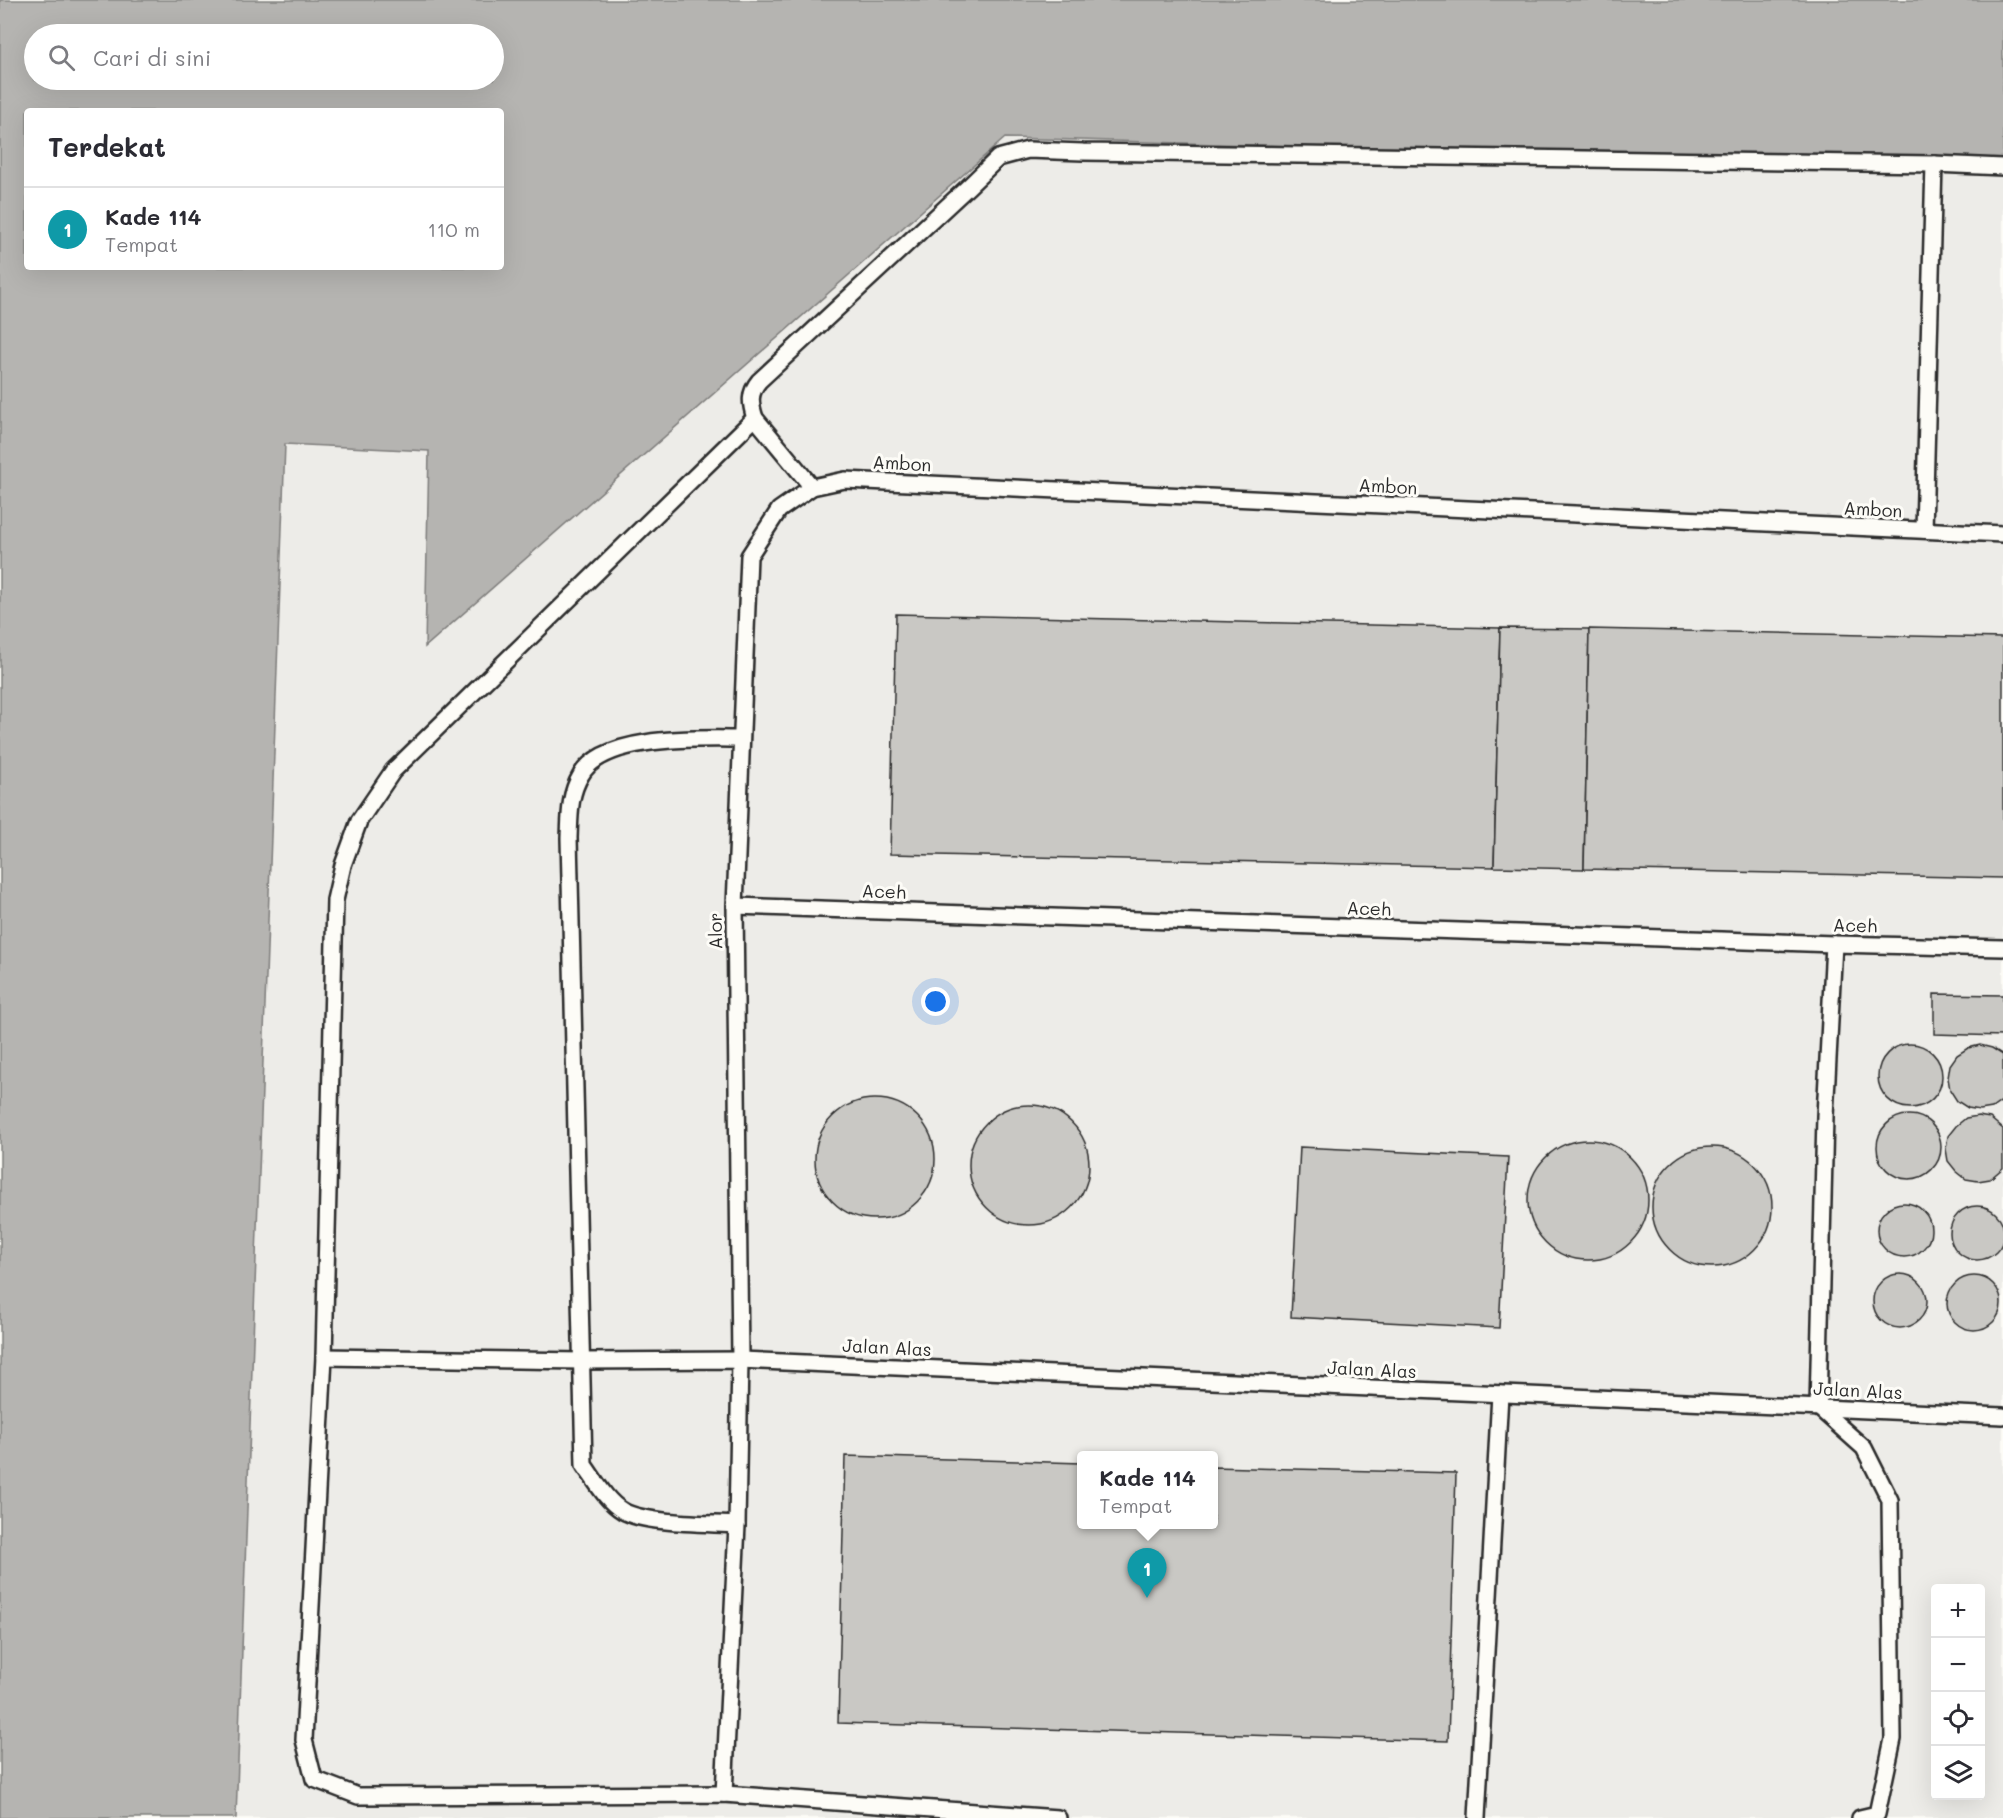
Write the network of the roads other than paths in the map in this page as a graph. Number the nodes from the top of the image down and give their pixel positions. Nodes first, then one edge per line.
1 (1934, 164) junction
2 (2003, 167) edge
3 (755, 418) junction
4 (812, 487) junction
5 (779, 510) joint
6 (1924, 530) junction
7 (2003, 534) edge
8 (741, 739) junction
9 (735, 906) junction
10 (1834, 944) junction
11 (2003, 948) edge
12 (324, 1357) junction
13 (740, 1360) junction
14 (582, 1361) junction
15 (1500, 1394) junction
16 (1818, 1407) junction
17 (2003, 1416) edge
18 (737, 1525) junction
19 (724, 1794) junction
20 (1058, 1818) edge
21 (1477, 1818) edge
22 (1860, 1818) edge

1 - 2 lane
1 - 3 lane
1 - 6 lane
3 - 4 lane
3 - 12 lane
4 - 5 lane, Ambon
4 - 6 lane, Ambon
5 - 8 lane, Alor
6 - 7 lane, Ambon
8 - 9 lane, Alor
8 - 14 lane
9 - 10 lane, Aceh
9 - 13 lane, Alor
10 - 11 lane, Aceh
10 - 16 lane
12 - 14 lane, Jalan Alas
12 - 19 lane
13 - 14 lane, Jalan Alas
13 - 15 lane, Jalan Alas
13 - 18 lane, Alor
14 - 18 lane
15 - 16 lane, Jalan Alas
15 - 21 lane
16 - 17 lane, Jalan Alas
16 - 22 lane
18 - 19 lane, Alor
19 - 20 lane

